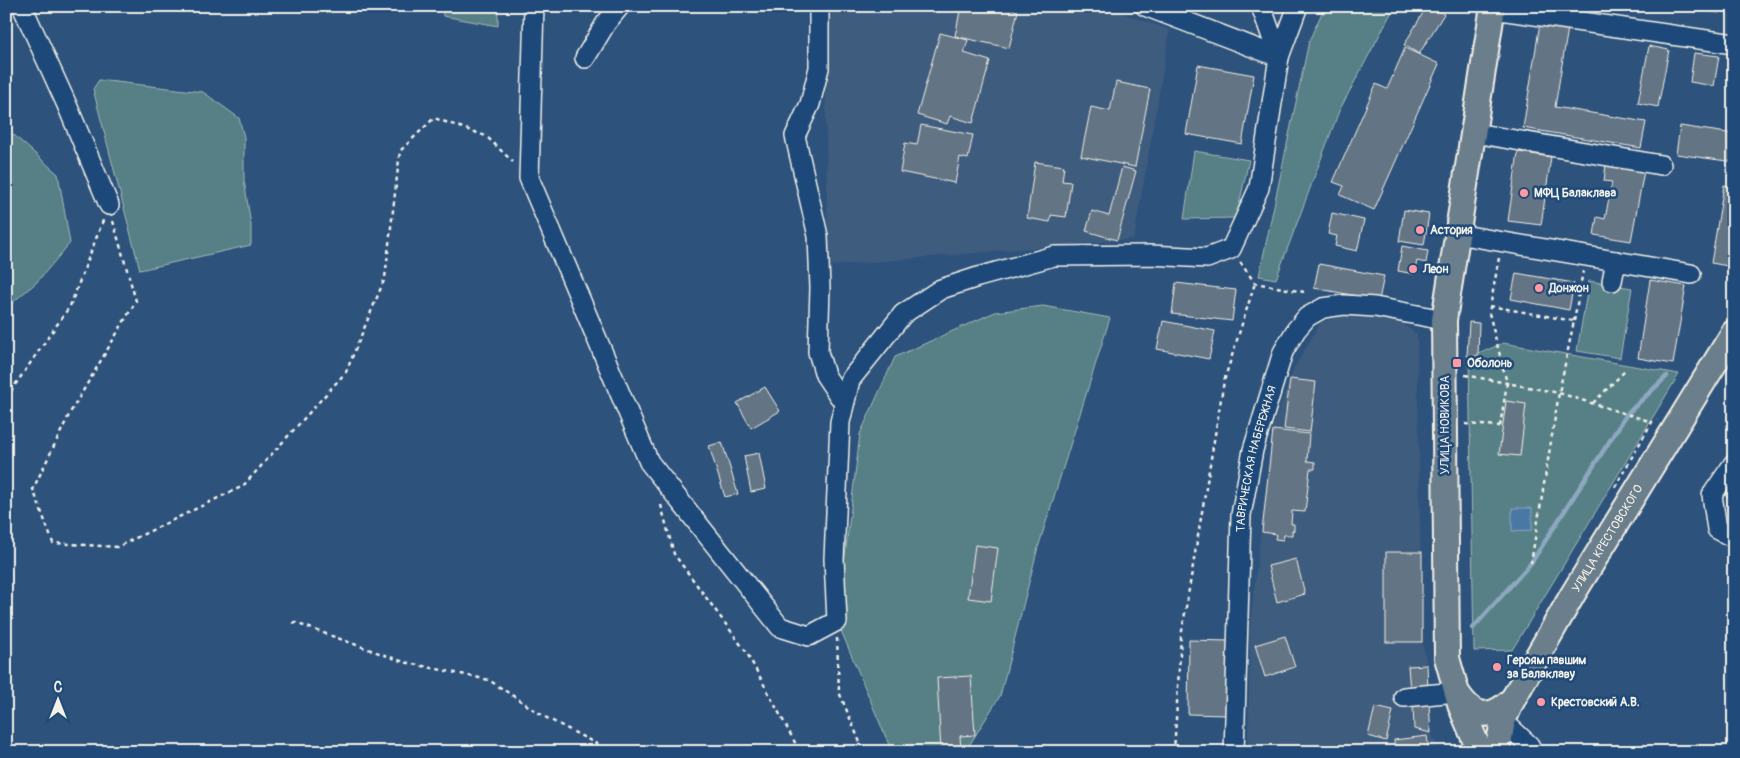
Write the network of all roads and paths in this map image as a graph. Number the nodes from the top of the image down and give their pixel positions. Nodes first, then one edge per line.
1 (22, 6) edge
2 (534, 6) edge
3 (620, 6) edge
4 (819, 6) edge
5 (1145, 6) edge
6 (1261, 6) edge
7 (1298, 6) edge
8 (1493, 8) edge
9 (1734, 44) edge
10 (1279, 56) junction
11 (585, 58) dead end
12 (1474, 133) junction
13 (1661, 165) dead end
14 (529, 178) junction
15 (109, 205) junction
16 (1457, 234) junction
17 (1502, 242) junction
18 (1231, 249) junction
19 (1586, 256) junction
20 (1616, 261) junction
21 (1691, 274) dead end
22 (1612, 281) dead end
23 (1255, 283) junction
24 (1304, 292) dead end
25 (1490, 306) junction
26 (1444, 320) junction
27 (1574, 321) junction
28 (1734, 332) edge
29 (1626, 371) dead end
30 (1465, 375) dead end
31 (1507, 383) junction
32 (1559, 393) junction
33 (6, 398) edge
34 (845, 400) junction
35 (1593, 403) junction
36 (1652, 422) dead end
37 (1466, 424) dead end
38 (1734, 463) edge
39 (659, 499) dead end
40 (1734, 538) edge
41 (1531, 563) dead end
42 (293, 622) dead end
43 (837, 622) junction
44 (1456, 692) junction
45 (1404, 697) dead end
46 (1512, 698) junction
47 (1503, 721) junction
48 (612, 752) edge
49 (800, 752) edge
50 (864, 752) edge
51 (1174, 752) edge
52 (1234, 752) edge
53 (1480, 752) edge
54 (1497, 752) edge
55 (1533, 752) edge

1 - 15 street
2 - 14 street
3 - 11 street
4 - 34 street
5 - 10 street
6 - 10 street
7 - 10 street
8 - 9 street
8 - 12 main road, УЛИЦА НОВИКОВА
10 - 18 street
12 - 13 street
12 - 16 main road, УЛИЦА НОВИКОВА
14 - 15 path
14 - 43 street
15 - 33 path
16 - 17 street
16 - 26 main road, УЛИЦА НОВИКОВА
17 - 19 street
17 - 25 path
18 - 23 path
18 - 34 street
19 - 20 street
19 - 27 path
20 - 21 street
20 - 22 street
23 - 24 path
23 - 51 path
25 - 27 path
25 - 31 path
26 - 44 main road, УЛИЦА НОВИКОВА
26 - 52 street, ТАВРИЧЕСКАЯ НАБЕРЕЖНАЯ
27 - 32 path
28 - 46 main road, УЛИЦА КРЕСТОВСКОГО
29 - 35 path
30 - 31 path
31 - 32 path
31 - 37 path
32 - 35 path
32 - 41 path
34 - 43 street
35 - 36 path
38 - 40 street
39 - 49 path
42 - 48 path
43 - 50 path
44 - 45 street
44 - 46 main road
44 - 53 main road, УЛИЦА НОВИКОВА
46 - 47 main road, УЛИЦА КРЕСТОВСКОГО
47 - 54 main road, УЛИЦА КРЕСТОВСКОГО
47 - 55 street

